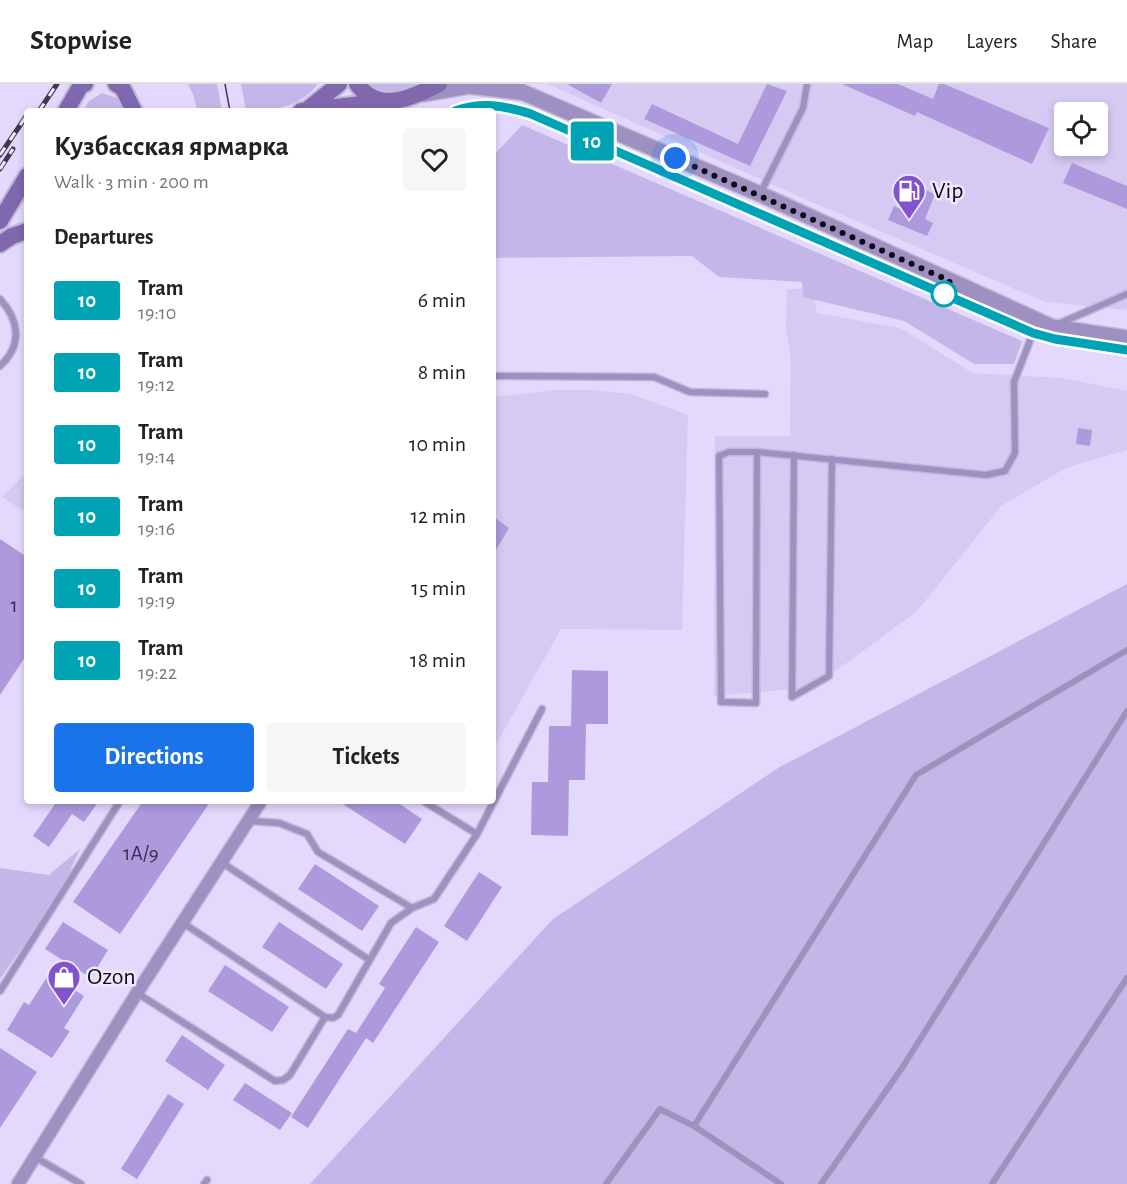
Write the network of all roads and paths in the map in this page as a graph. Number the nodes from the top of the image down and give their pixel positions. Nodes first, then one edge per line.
1 (83, 84) edge
2 (339, 84) edge
3 (357, 84) edge
4 (439, 84) edge
5 (807, 84) edge
6 (120, 85) edge
7 (523, 89) edge
8 (418, 95) junction
9 (383, 102) junction
10 (68, 108) edge
11 (132, 108) edge
12 (308, 108) edge
13 (324, 108) edge
14 (24, 181) edge
15 (760, 194) junction
16 (0, 221) edge
17 (24, 232) edge
18 (0, 244) edge
19 (1127, 294) edge
20 (0, 299) edge
21 (1035, 319) junction
22 (1052, 327) junction
23 (1127, 338) edge
24 (0, 366) edge
25 (496, 376) edge
26 (765, 394) dead end
27 (757, 452) junction
28 (794, 455) junction
29 (832, 459) junction
30 (1127, 650) edge
31 (542, 709) dead end
32 (1127, 711) edge
33 (496, 797) edge
34 (118, 804) edge
35 (259, 804) edge
36 (428, 804) edge
37 (493, 804) edge
38 (249, 821) junction
39 (477, 834) junction
40 (221, 862) junction
41 (412, 908) junction
42 (183, 923) junction
43 (368, 959) junction
44 (1127, 978) edge
45 (0, 991) edge
46 (137, 993) junction
47 (325, 1017) junction
48 (694, 1126) junction
49 (35, 1157) junction
50 (18, 1184) edge
51 (81, 1184) edge
52 (606, 1184) edge
53 (781, 1184) edge
54 (821, 1184) edge
55 (992, 1184) edge

1 - 10 main road
2 - 12 main road
3 - 9 main road
4 - 8 main road
5 - 15 lane
6 - 11 main road
7 - 8 street
7 - 15 street
8 - 9 main road
9 - 13 main road
14 - 16 main road
15 - 21 street
17 - 18 main road
19 - 22 lane
20 - 24 lane
21 - 22 street
21 - 29 lane
22 - 23 street
25 - 26 lane
27 - 27 lane
27 - 28 lane
28 - 29 lane
28 - 29 lane
30 - 48 lane
31 - 33 lane
32 - 54 lane
34 - 45 lane
35 - 38 street
36 - 39 lane
37 - 39 lane
38 - 40 street
38 - 41 lane
39 - 41 lane
40 - 42 street
40 - 43 lane
41 - 43 lane
42 - 46 street
42 - 47 lane
43 - 47 lane
44 - 55 lane
46 - 47 lane
46 - 49 street
48 - 52 lane
48 - 53 lane
49 - 50 street
49 - 51 lane

